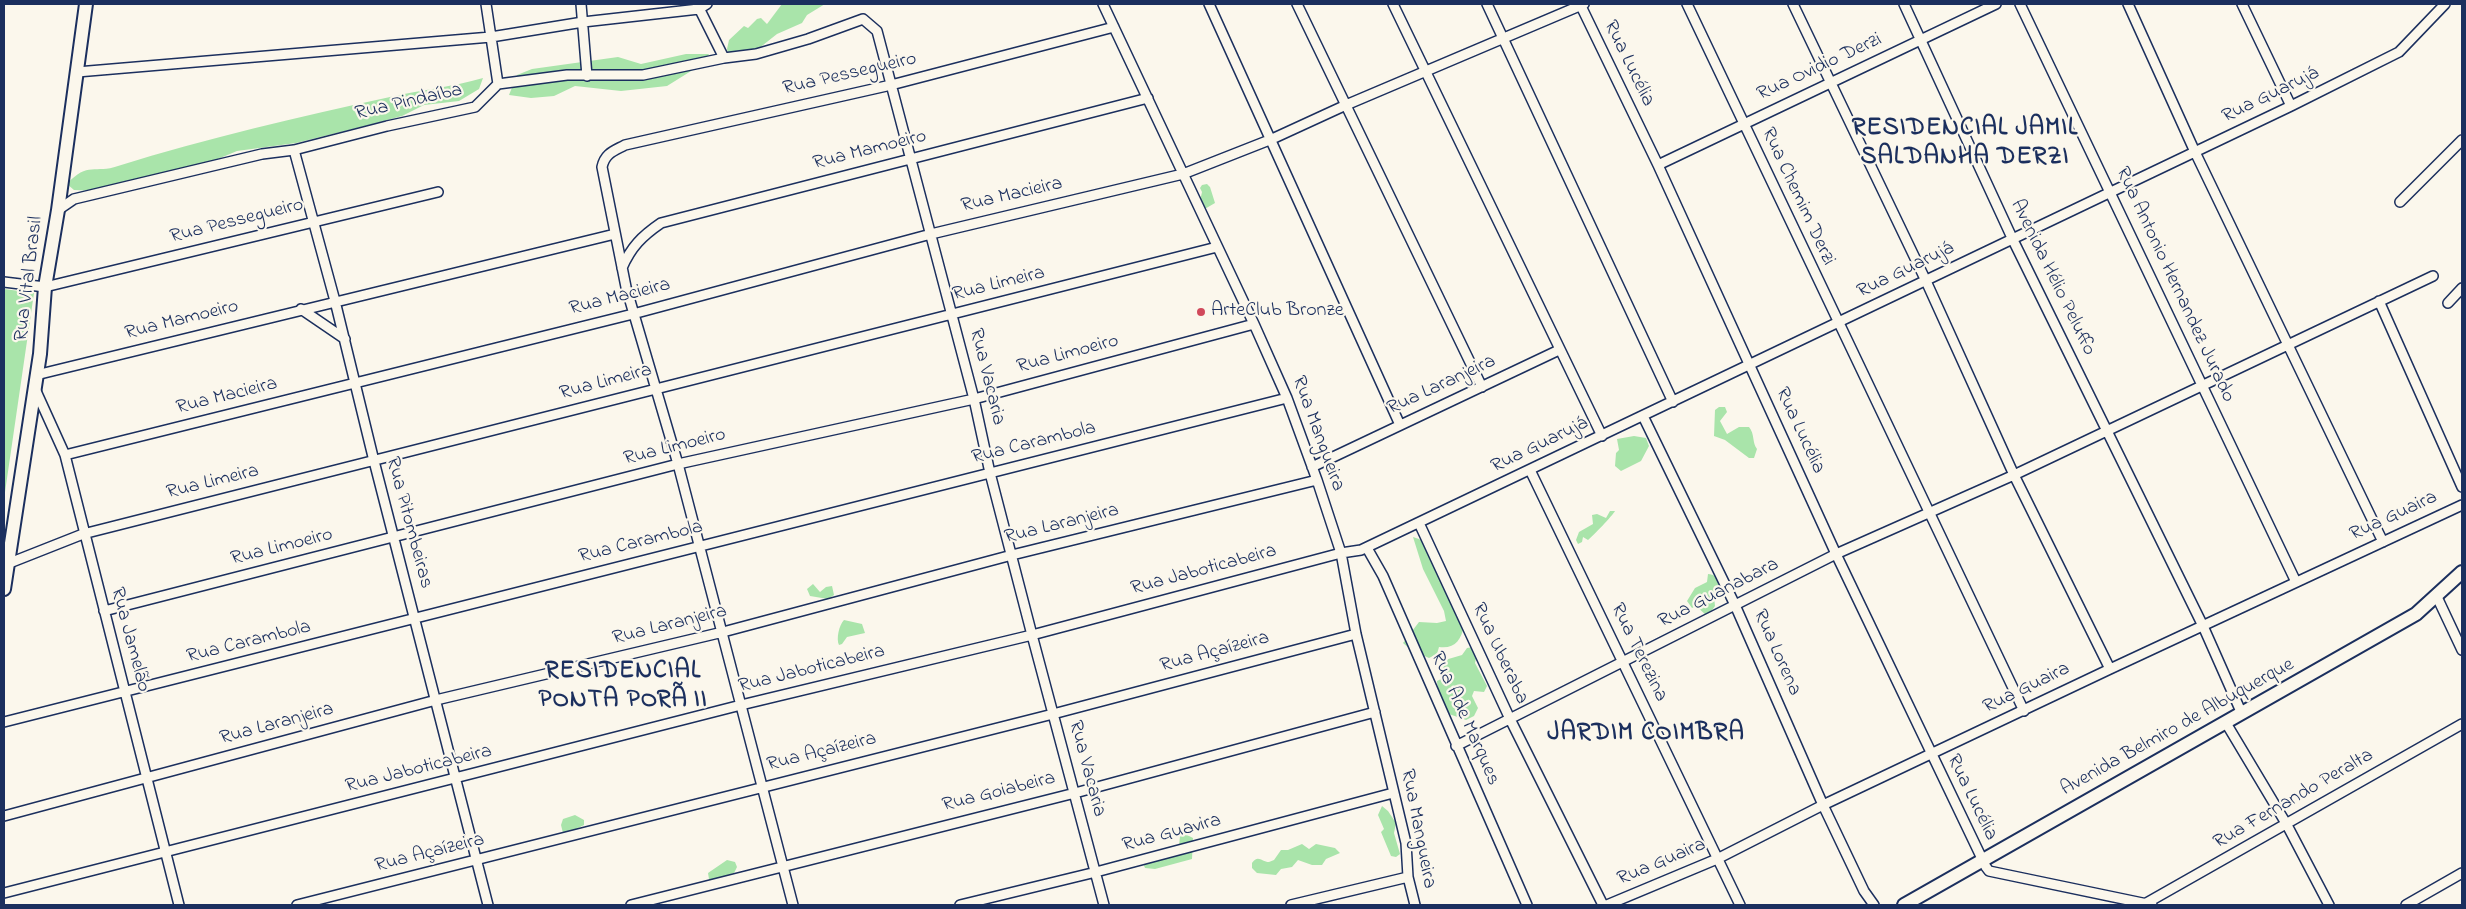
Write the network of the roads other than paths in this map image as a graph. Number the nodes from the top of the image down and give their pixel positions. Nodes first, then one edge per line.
1 (86, 4) edge
2 (486, 4) edge
3 (581, 4) edge
4 (707, 4) edge
5 (1103, 4) edge
6 (1208, 4) edge
7 (1297, 4) edge
8 (1394, 4) edge
9 (1487, 4) edge
10 (1581, 4) edge
11 (1686, 4) edge
12 (1793, 4) edge
13 (1904, 4) edge
14 (1996, 4) edge
15 (2020, 4) edge
16 (2128, 4) edge
17 (2242, 4) edge
18 (2445, 4) edge
19 (698, 6) edge
20 (582, 22) junction
21 (1114, 26) junction
22 (491, 37) junction
23 (1503, 39) junction
24 (1921, 40) junction
25 (724, 58) junction
26 (1425, 71) junction
27 (77, 72) junction
28 (587, 76) junction
29 (1831, 82) junction
30 (498, 84) junction
31 (892, 85) junction
32 (1148, 98) junction
33 (1346, 105) junction
34 (2291, 106) junction
35 (1743, 124) junction
36 (1272, 139) junction
37 (2462, 140) edge
38 (294, 150) junction
39 (2195, 152) junction
40 (911, 158) junction
41 (1658, 165) junction
42 (1184, 174) junction
43 (438, 192) dead end
44 (2111, 192) junction
45 (2400, 202) dead end
46 (58, 210) junction
47 (314, 221) junction
48 (615, 234) junction
49 (931, 234) junction
50 (2013, 240) junction
51 (1217, 248) junction
52 (622, 268) junction
53 (2433, 276) dead end
54 (1926, 281) junction
55 (4, 282) edge
56 (45, 287) junction
57 (2462, 288) edge
58 (335, 301) junction
59 (2379, 301) junction
60 (2448, 303) dead end
61 (301, 309) junction
62 (633, 314) junction
63 (952, 315) junction
64 (1838, 323) junction
65 (1254, 324) junction
66 (344, 339) junction
67 (2288, 344) junction
68 (1559, 350) junction
69 (1750, 366) junction
70 (36, 381) junction
71 (355, 383) junction
72 (2201, 385) junction
73 (657, 387) junction
74 (1482, 387) junction
75 (1287, 398) junction
76 (974, 399) junction
77 (1673, 402) junction
78 (1643, 416) junction
79 (1400, 425) junction
80 (2106, 431) junction
81 (1602, 436) junction
82 (64, 455) junction
83 (374, 461) junction
84 (678, 464) junction
85 (1312, 467) junction
86 (1530, 470) junction
87 (990, 473) junction
88 (2014, 475) junction
89 (1317, 480) junction
90 (2462, 487) edge
91 (2462, 505) edge
92 (1929, 513) junction
93 (1419, 523) junction
94 (83, 534) junction
95 (395, 538) junction
96 (2383, 542) junction
97 (700, 546) junction
98 (1366, 548) junction
99 (1341, 552) junction
100 (1836, 554) junction
101 (1012, 555) junction
102 (8, 564) junction
103 (2462, 572) edge
104 (2296, 582) junction
105 (4, 589) edge
106 (2437, 597) junction
107 (1735, 605) junction
108 (104, 611) junction
109 (416, 619) junction
110 (2203, 626) junction
111 (723, 632) junction
112 (1032, 634) junction
113 (1356, 634) junction
114 (2462, 650) edge
115 (1622, 662) junction
116 (2110, 669) junction
117 (125, 691) junction
118 (436, 700) junction
119 (741, 705) junction
120 (2024, 711) junction
121 (1376, 712) junction
122 (1053, 714) junction
123 (2242, 714) junction
124 (1510, 719) junction
125 (4, 722) edge
126 (2226, 722) junction
127 (2462, 724) edge
128 (1456, 746) junction
129 (1931, 754) junction
130 (148, 779) junction
131 (456, 779) junction
132 (762, 786) junction
133 (1075, 793) junction
134 (1392, 794) junction
135 (1823, 806) junction
136 (4, 816) edge
137 (2287, 825) junction
138 (165, 852) junction
139 (1717, 859) junction
140 (477, 860) junction
141 (1986, 865) junction
142 (782, 866) junction
143 (1096, 872) junction
144 (2462, 874) edge
145 (1408, 877) junction
146 (4, 893) edge
147 (179, 905) edge
148 (297, 905) edge
149 (488, 905) edge
150 (631, 905) edge
151 (793, 905) edge
152 (960, 905) edge
153 (1104, 905) edge
154 (1291, 905) edge
155 (1414, 905) edge
156 (1528, 905) edge
157 (1603, 905) edge
158 (1607, 905) edge
159 (1740, 905) edge
160 (1874, 905) edge
161 (1904, 905) edge
162 (2147, 905) edge
163 (2329, 905) edge
164 (2406, 905) edge

1 - 27 main road, Rua Vital Brasil
2 - 22 street
3 - 20 street
4 - 19 street
5 - 21 street, Rua Mangueira
6 - 36 street
7 - 33 street
8 - 26 street
9 - 23 street
10 - 23 street, Rua Macieira
10 - 41 street, Rua Lucélia
11 - 35 street, Rua Chemim Derzi
12 - 29 street
13 - 24 street, Avenida Hélio Peluffo
14 - 24 street, Rua Ovidio Derzi
15 - 44 street, Rua Antonio Hernandez Jurado
16 - 39 street
17 - 34 street
18 - 34 street, Rua Guarujá
19 - 20 street
19 - 25 street
20 - 22 street
20 - 28 street
21 - 31 street, Rua Pessegueiro
21 - 32 street, Rua Mangueira
22 - 27 street
22 - 30 street
23 - 26 street, Rua Macieira
23 - 77 street
24 - 29 street, Rua Ovidio Derzi
24 - 50 street, Avenida Hélio Peluffo
25 - 28 street
25 - 31 street, Rua Vacaria
26 - 33 street, Rua Macieira
26 - 68 street
27 - 46 main road, Rua Vital Brasil
28 - 30 street
29 - 35 street, Rua Ovidio Derzi
29 - 54 street
30 - 38 street, Rua Pindaíba
31 - 40 street, Rua Vacaria
31 - 48 street, Rua Pessegueiro
32 - 40 street, Rua Mamoeiro
32 - 42 street, Rua Mangueira
33 - 36 street, Rua Macieira
33 - 74 street
34 - 39 street, Rua Guarujá
35 - 41 street, Rua Ovidio Derzi
35 - 64 street, Rua Chemim Derzi
36 - 42 street, Rua Macieira
36 - 79 street
37 - 45 street
38 - 46 street, Rua Pindaíba
38 - 47 street, Rua Pitombeiras
39 - 44 street, Rua Guarujá
39 - 67 street
40 - 49 street, Rua Vacaria
40 - 52 street, Rua Mamoeiro
41 - 69 street, Rua Lucélia
42 - 49 street, Rua Macieira
42 - 51 street, Rua Mangueira
43 - 47 street, Rua Pessegueiro
44 - 50 street, Rua Guarujá
44 - 72 street, Rua Antonio Hernandez Jurado
46 - 56 main road, Rua Vital Brasil
47 - 56 street, Rua Pessegueiro
47 - 58 street, Rua Pitombeiras
48 - 52 street
48 - 58 street, Rua Mamoeiro
49 - 62 street, Rua Macieira
49 - 63 street, Rua Vacaria
50 - 54 street, Rua Guarujá
50 - 80 street, Avenida Hélio Peluffo
51 - 63 street, Rua Limeira
51 - 65 street, Rua Mangueira
52 - 62 street
53 - 59 street, Rua Guanabara
54 - 64 street, Rua Guarujá
54 - 88 street
55 - 56 street
56 - 70 main road, Rua Vital Brasil
57 - 60 street
58 - 61 street, Rua Mamoeiro
58 - 66 street, Rua Pitombeiras
59 - 67 street, Rua Guanabara
59 - 90 street
61 - 66 street
61 - 70 street, Rua Mamoeiro
62 - 71 street, Rua Macieira
62 - 73 street
63 - 73 street, Rua Limeira
63 - 76 street, Rua Vacaria
64 - 69 street, Rua Guarujá
64 - 92 street, Rua Chemim Derzi
65 - 75 street, Rua Mangueira
65 - 76 street, Rua Limoeiro
66 - 71 street, Rua Pitombeiras
67 - 72 street, Rua Guanabara
67 - 96 street
68 - 74 street, Rua Laranjeira
68 - 81 street
69 - 77 street, Rua Guarujá
69 - 100 street, Rua Lucélia
70 - 82 street, Rua Jamelão
70 - 102 main road, Rua Vital Brasil
71 - 82 street, Rua Macieira
71 - 83 street, Rua Pitombeiras
72 - 80 street, Rua Guanabara
72 - 104 street, Rua Antonio Hernandez Jurado
73 - 83 street, Rua Limeira
73 - 84 street
74 - 79 street, Rua Laranjeira
75 - 85 street, Rua Mangueira
75 - 87 street, Rua Carambola
76 - 84 street, Rua Limoeiro
76 - 87 street, Rua Vacaria
77 - 78 street, Rua Guarujá
78 - 81 street, Rua Guarujá
78 - 107 street, Rua Lorena
79 - 85 street, Rua Laranjeira
80 - 88 street, Rua Guanabara
80 - 110 street, Avenida Hélio Peluffo
81 - 86 street, Rua Guarujá
82 - 94 street, Rua Jamelão
83 - 94 street, Rua Limeira
83 - 95 street, Rua Pitombeiras
84 - 95 street, Rua Limoeiro
84 - 97 street
85 - 89 street, Rua Mangueira
86 - 93 street, Rua Guarujá
86 - 115 street, Rua Terezina
87 - 97 street, Rua Carambola
87 - 101 street, Rua Vacaria
88 - 92 street, Rua Guanabara
88 - 116 street
89 - 99 street, Rua Mangueira
89 - 101 street, Rua Laranjeira
91 - 96 street, Rua Guaira
92 - 100 street, Rua Guanabara
92 - 120 street, Rua Chemim Derzi
93 - 98 street, Rua Guarujá
93 - 124 street, Rua Uberaba
94 - 102 street, Rua Limeira
94 - 108 street, Rua Jamelão
95 - 108 street, Rua Limoeiro
95 - 109 street, Rua Pitombeiras
96 - 104 street, Rua Guaira
97 - 109 street, Rua Carambola
97 - 111 street
98 - 99 street, Rua Jaboticabeira
98 - 128 street, Rua Ade Marques
99 - 112 street, Rua Jaboticabeira
99 - 113 street, Rua Mangueira
100 - 107 street, Rua Guanabara
100 - 129 street, Rua Lucélia
101 - 111 street, Rua Laranjeira
101 - 112 street, Rua Vacaria
102 - 105 main road, Rua Vital Brasil
103 - 106 main road, Avenida Belmiro de Albuquerque
104 - 110 street, Rua Guaira
106 - 114 street
106 - 123 main road, Avenida Belmiro de Albuquerque
107 - 115 street, Rua Guanabara
107 - 135 street, Rua Lorena
108 - 117 street, Rua Jamelão
109 - 117 street, Rua Carambola
109 - 118 street, Rua Pitombeiras
110 - 116 street, Rua Guaira
110 - 123 street, Avenida Hélio Peluffo
111 - 118 street, Rua Laranjeira
111 - 119 street
112 - 119 street, Rua Jaboticabeira
112 - 122 street, Rua Vacaria
113 - 121 street, Rua Mangueira
113 - 122 street, Rua Açaízeira
115 - 124 street, Rua Guanabara
115 - 139 street, Rua Terezina
116 - 120 street, Rua Guaira
117 - 125 street, Rua Carambola
117 - 130 street, Rua Jamelão
118 - 130 street, Rua Laranjeira
118 - 131 street, Rua Pitombeiras
119 - 131 street, Rua Jaboticabeira
119 - 132 street
120 - 129 street, Rua Guaira
121 - 133 street, Rua Goiabeira
121 - 134 street, Rua Mangueira
122 - 132 street, Rua Açaízeira
122 - 133 street, Rua Vacaria
123 - 126 main road, Avenida Belmiro de Albuquerque
124 - 128 street, Rua Guanabara
124 - 157 street, Rua Uberaba
126 - 137 street
126 - 141 main road, Avenida Belmiro de Albuquerque
127 - 137 street, Rua Fernando Peralta
128 - 156 street, Rua Ade Marques
129 - 135 street, Rua Guaira
129 - 141 street, Rua Lucélia
130 - 136 street, Rua Laranjeira
130 - 138 street, Rua Jamelão
131 - 138 street, Rua Jaboticabeira
131 - 140 street, Rua Pitombeiras
132 - 140 street, Rua Açaízeira
132 - 142 street
133 - 142 street, Rua Goiabeira
133 - 143 street, Rua Vacaria
134 - 143 street, Rua Guavira
134 - 145 street, Rua Mangueira
135 - 139 street, Rua Guaira
135 - 160 street, Rua Lorena
137 - 162 street, Rua Fernando Peralta
137 - 163 street
138 - 146 street, Rua Jaboticabeira
138 - 147 street, Rua Jamelão
139 - 158 street, Rua Guaira
139 - 159 street, Rua Terezina
140 - 148 street, Rua Açaízeira
140 - 149 street, Rua Pitombeiras
141 - 161 main road, Avenida Belmiro de Albuquerque
141 - 162 street
142 - 150 street, Rua Goiabeira
142 - 151 street
143 - 152 street, Rua Guavira
143 - 153 street, Rua Vacaria
144 - 164 street
145 - 154 street
145 - 155 street, Rua Mangueira

